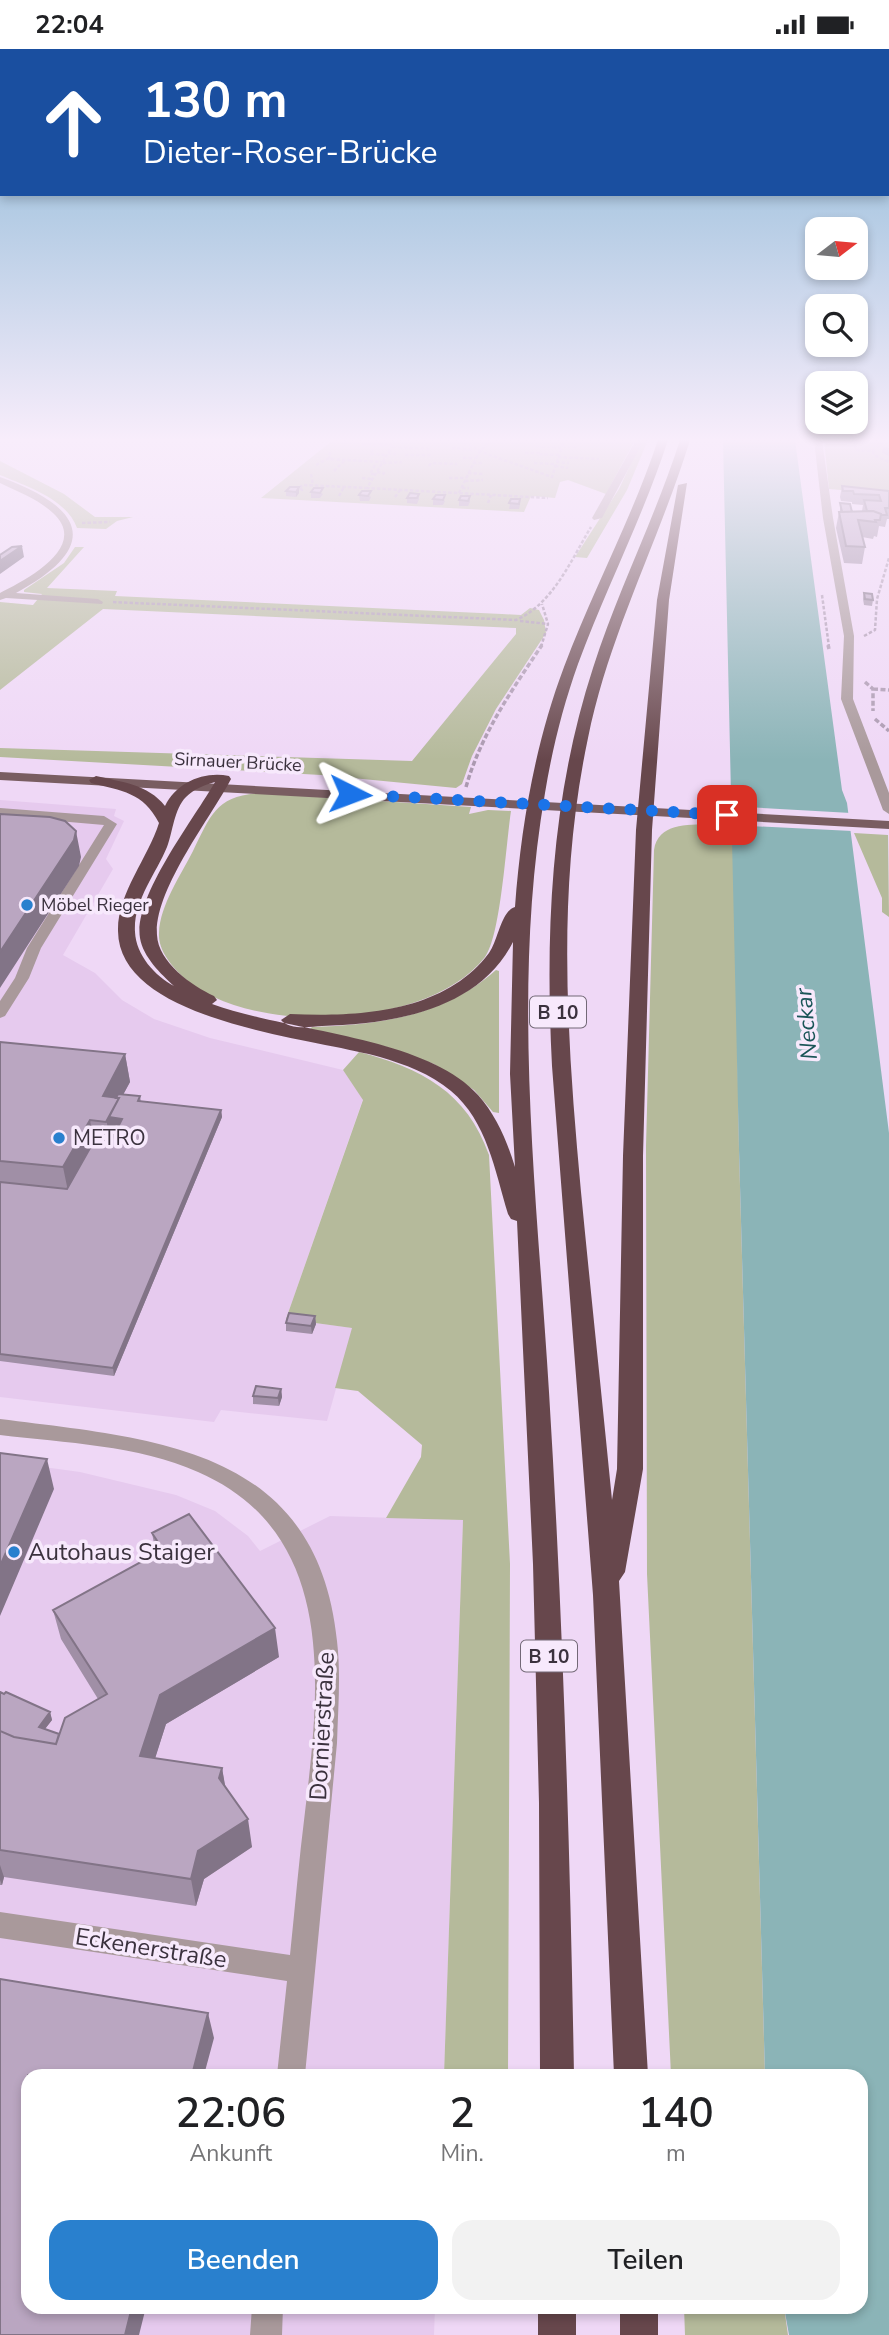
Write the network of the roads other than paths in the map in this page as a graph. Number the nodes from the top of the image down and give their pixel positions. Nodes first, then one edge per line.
1 (65, 547) edge
2 (622, 547) edge
3 (648, 547) edge
4 (672, 547) edge
5 (833, 547) edge
6 (2, 596) edge
7 (98, 602) road end
8 (0, 767) edge
9 (0, 776) edge
10 (96, 781) junction
11 (219, 781) junction
12 (190, 785) junction
13 (638, 810) junction
14 (889, 810) edge
15 (0, 812) edge
16 (166, 823) junction
17 (889, 825) edge
18 (523, 897) junction
19 (43, 899) edge
20 (56, 913) junction
21 (0, 1013) edge
22 (528, 1237) junction
23 (0, 1427) edge
24 (607, 1602) junction
25 (0, 1925) edge
26 (302, 1970) junction
27 (292, 2069) edge
28 (557, 2069) edge
29 (631, 2069) edge
30 (268, 2314) edge
31 (558, 2314) edge
32 (639, 2314) edge
33 (266, 2335) edge
34 (557, 2335) edge
35 (639, 2335) edge

1 - 6 street
2 - 18 highway, B 10
3 - 24 highway, B 10
4 - 13 highway
5 - 14 street
6 - 7 street
8 - 11 main road, Sirnauer Brücke
9 - 10 main road, Sirnauer Brücke
10 - 12 main road, Sirnauer Brücke
10 - 16 highway
11 - 12 highway
11 - 13 main road, Sirnauer Brücke
11 - 18 highway
12 - 16 highway
13 - 17 main road, Sirnauer Brücke
13 - 24 highway
15 - 20 street
16 - 22 highway
18 - 22 highway, B 10
19 - 20 street
20 - 21 street
22 - 28 highway, B 10
23 - 26 street, Dornierstraße
24 - 29 highway, B 10
25 - 26 street, Eckenerstraße
26 - 27 street, Dornierstraße
30 - 33 street
31 - 34 highway
32 - 35 highway

